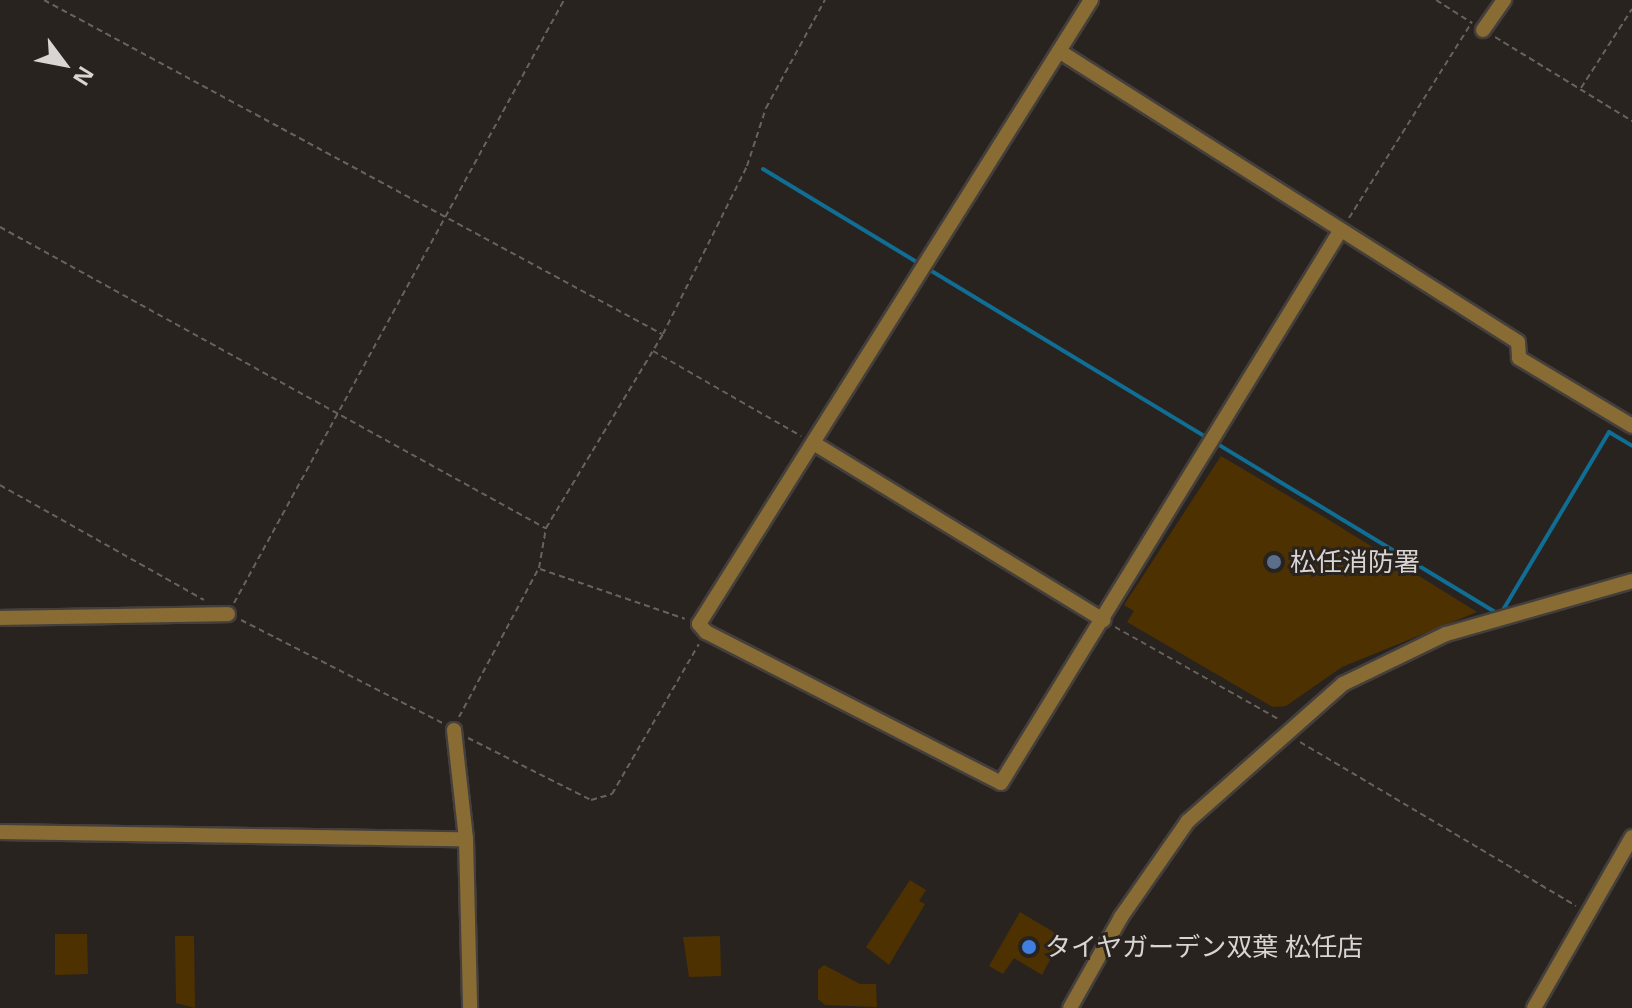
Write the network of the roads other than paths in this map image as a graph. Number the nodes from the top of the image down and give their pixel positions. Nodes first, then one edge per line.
1 (1091, 0) edge
2 (1504, 0) edge
3 (1478, 26) road end
4 (1059, 51) junction
5 (1340, 231) junction
6 (1632, 426) edge
7 (815, 444) junction
8 (1632, 581) edge
9 (228, 614) road end
10 (0, 618) edge
11 (1103, 620) junction
12 (454, 730) road end
13 (0, 832) edge
14 (1632, 837) edge
15 (466, 839) junction
16 (470, 1008) edge
17 (1070, 1008) edge
18 (1534, 1008) edge

1 - 4 street
2 - 3 street
4 - 5 street
4 - 7 street
5 - 6 street
5 - 11 street
7 - 11 street
7 - 11 street
8 - 17 street
9 - 10 street
12 - 15 street
13 - 15 street
14 - 18 street
15 - 16 street

